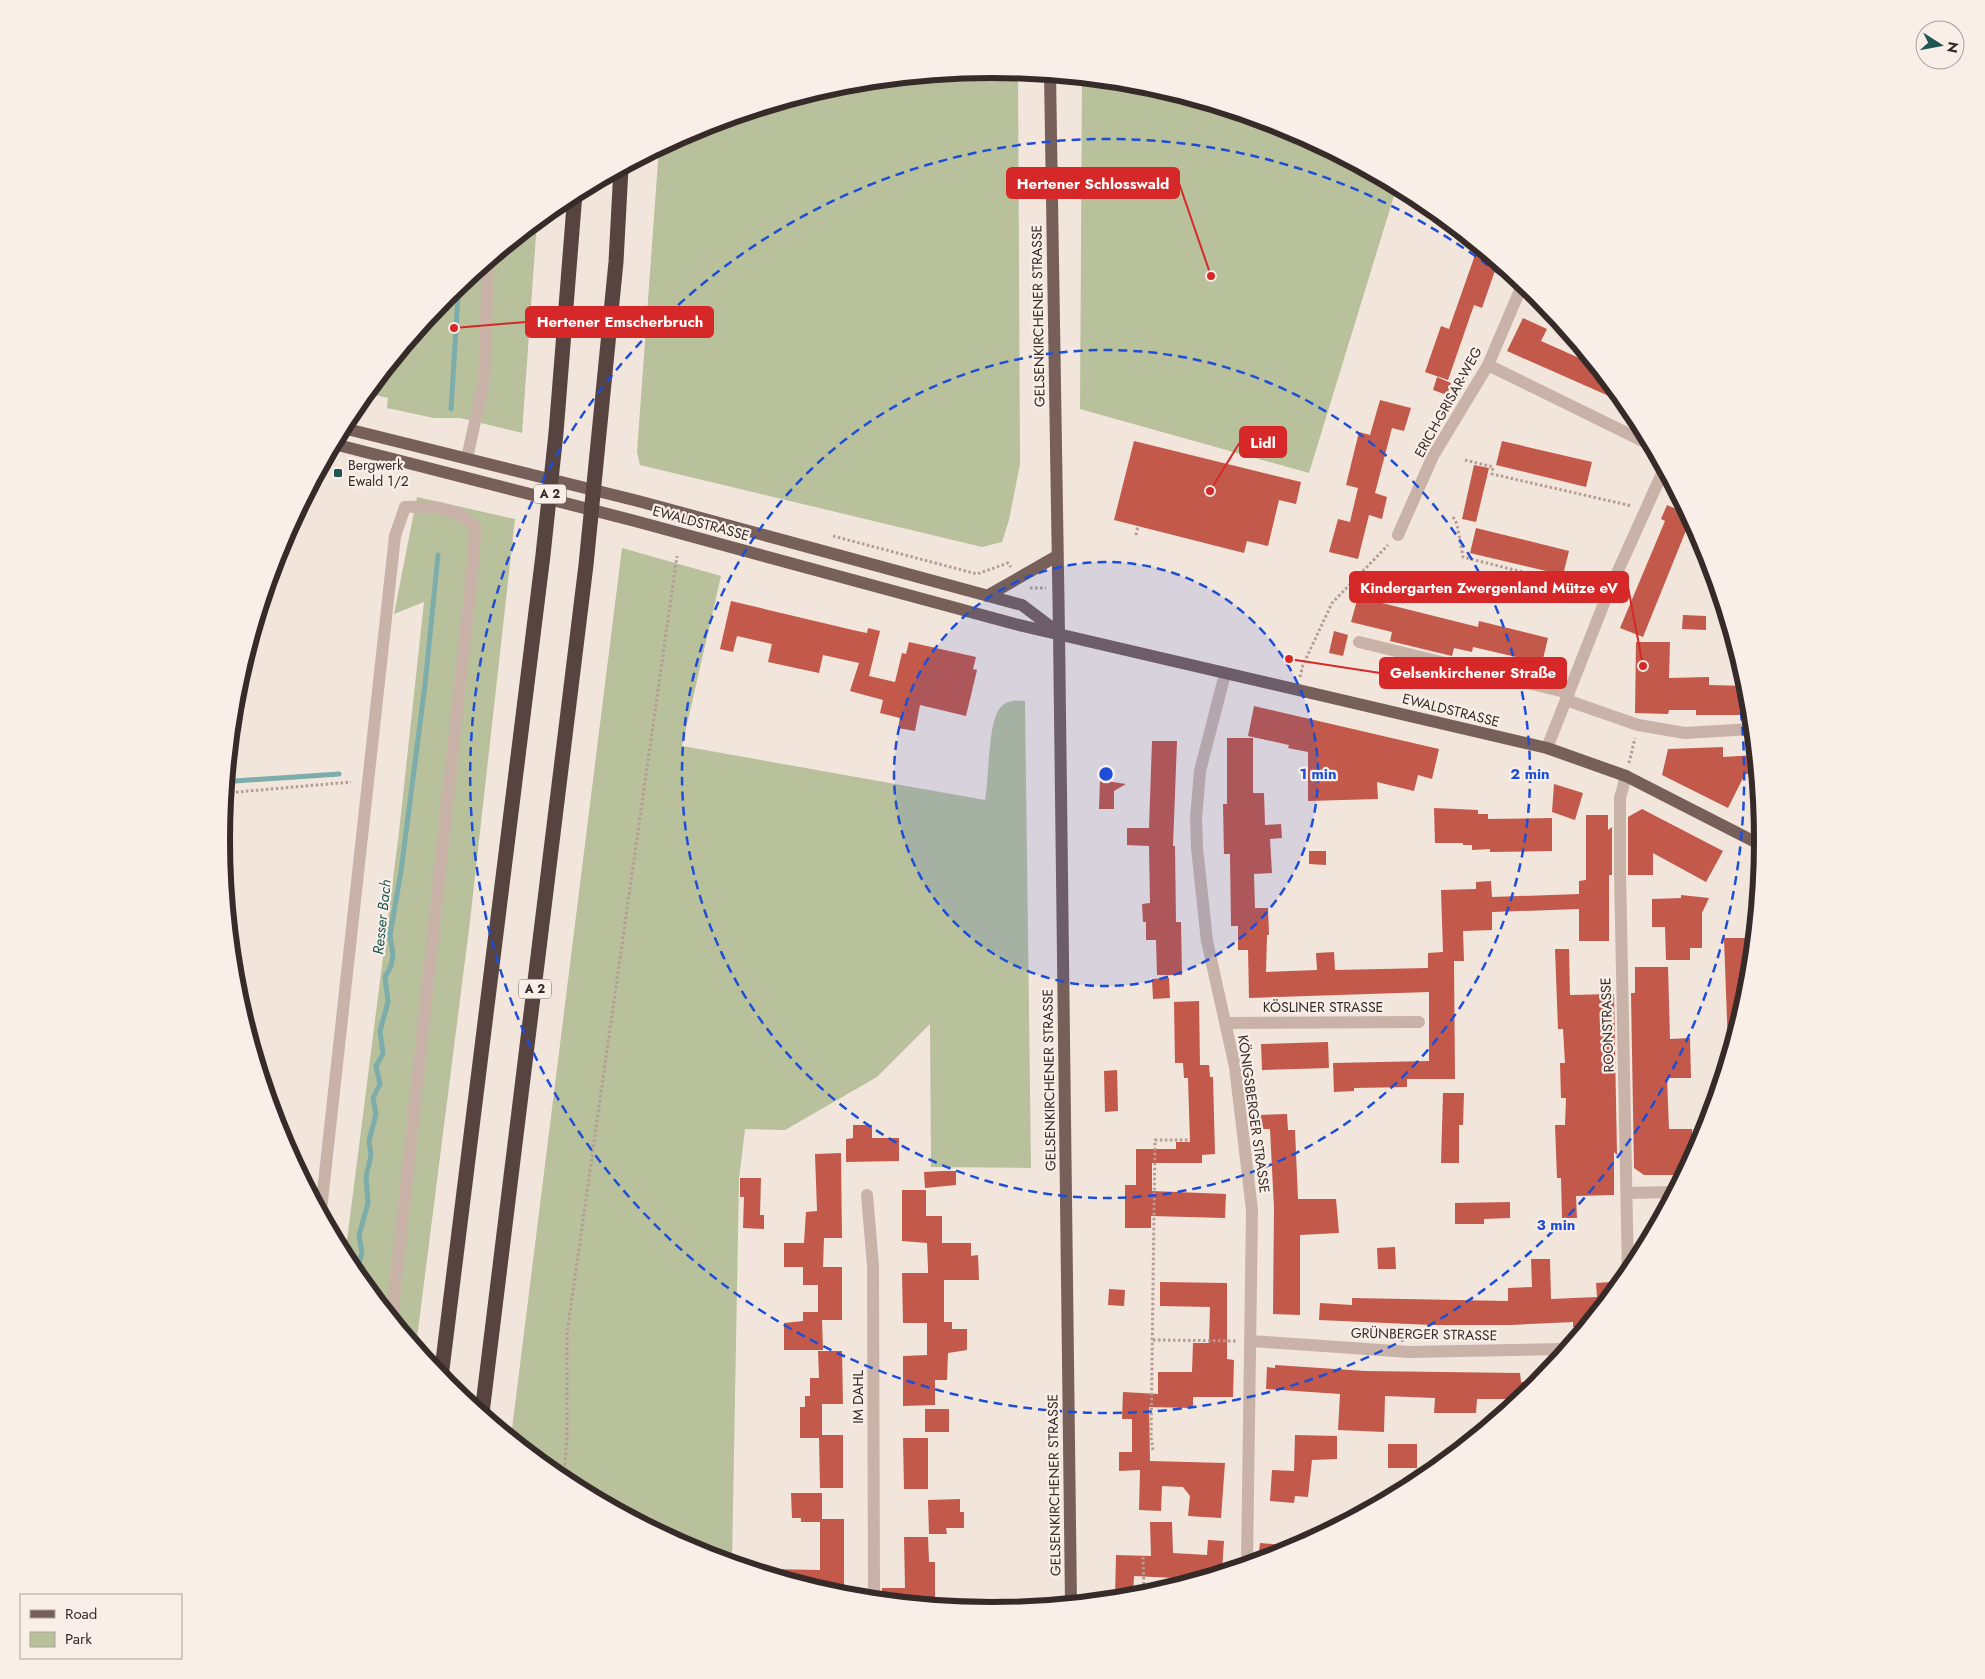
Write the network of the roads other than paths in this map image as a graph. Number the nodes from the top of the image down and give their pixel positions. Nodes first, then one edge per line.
1 (1050, 80) edge
2 (622, 174) edge
3 (574, 203) edge
4 (488, 269) edge
5 (1520, 290) edge
6 (1488, 365) junction
7 (350, 430) edge
8 (1640, 439) edge
9 (341, 446) edge
10 (467, 458) junction
11 (1661, 475) edge
12 (1398, 535) road end
13 (1057, 556) junction
14 (987, 596) junction
15 (1059, 633) junction
16 (1359, 642) dead end
17 (1225, 674) junction
18 (1567, 697) junction
19 (1746, 729) edge
20 (1548, 748) junction
21 (1626, 776) junction
22 (1754, 841) edge
23 (1227, 1022) junction
24 (1419, 1022) dead end
25 (1668, 1192) edge
26 (1627, 1193) junction
27 (866, 1195) dead end
28 (322, 1200) edge
29 (1628, 1260) edge
30 (393, 1309) edge
31 (1251, 1341) junction
32 (1557, 1350) edge
33 (442, 1366) edge
34 (483, 1405) edge
35 (1247, 1557) edge
36 (874, 1592) edge
37 (1071, 1597) edge

1 - 13 main road, GELSENKIRCHENER STRASSE
2 - 34 highway, A 2
3 - 33 highway, A 2
4 - 10 street
5 - 6 street, ERICH-GRISAR-WEG
6 - 8 street
6 - 12 street, ERICH-GRISAR-WEG
7 - 10 main road, EWALDSTRASSE
9 - 15 main road, EWALDSTRASSE
10 - 14 main road, EWALDSTRASSE
11 - 18 street
13 - 14 main road
13 - 15 main road, GELSENKIRCHENER STRASSE
14 - 15 main road, EWALDSTRASSE
15 - 17 main road, EWALDSTRASSE
15 - 37 main road, GELSENKIRCHENER STRASSE
16 - 18 street
17 - 20 main road, EWALDSTRASSE
17 - 23 street, KÖNIGSBERGER STRASSE
18 - 19 street
18 - 20 street
20 - 21 main road, EWALDSTRASSE
21 - 22 main road, EWALDSTRASSE
21 - 26 street, ROONSTRASSE
23 - 24 street, KÖSLINER STRASSE
23 - 31 street, KÖNIGSBERGER STRASSE
25 - 26 street
26 - 29 street, ROONSTRASSE
27 - 36 street, IM DAHL
28 - 30 street
31 - 32 street, GRÜNBERGER STRASSE
31 - 35 street, KÖNIGSBERGER STRASSE

